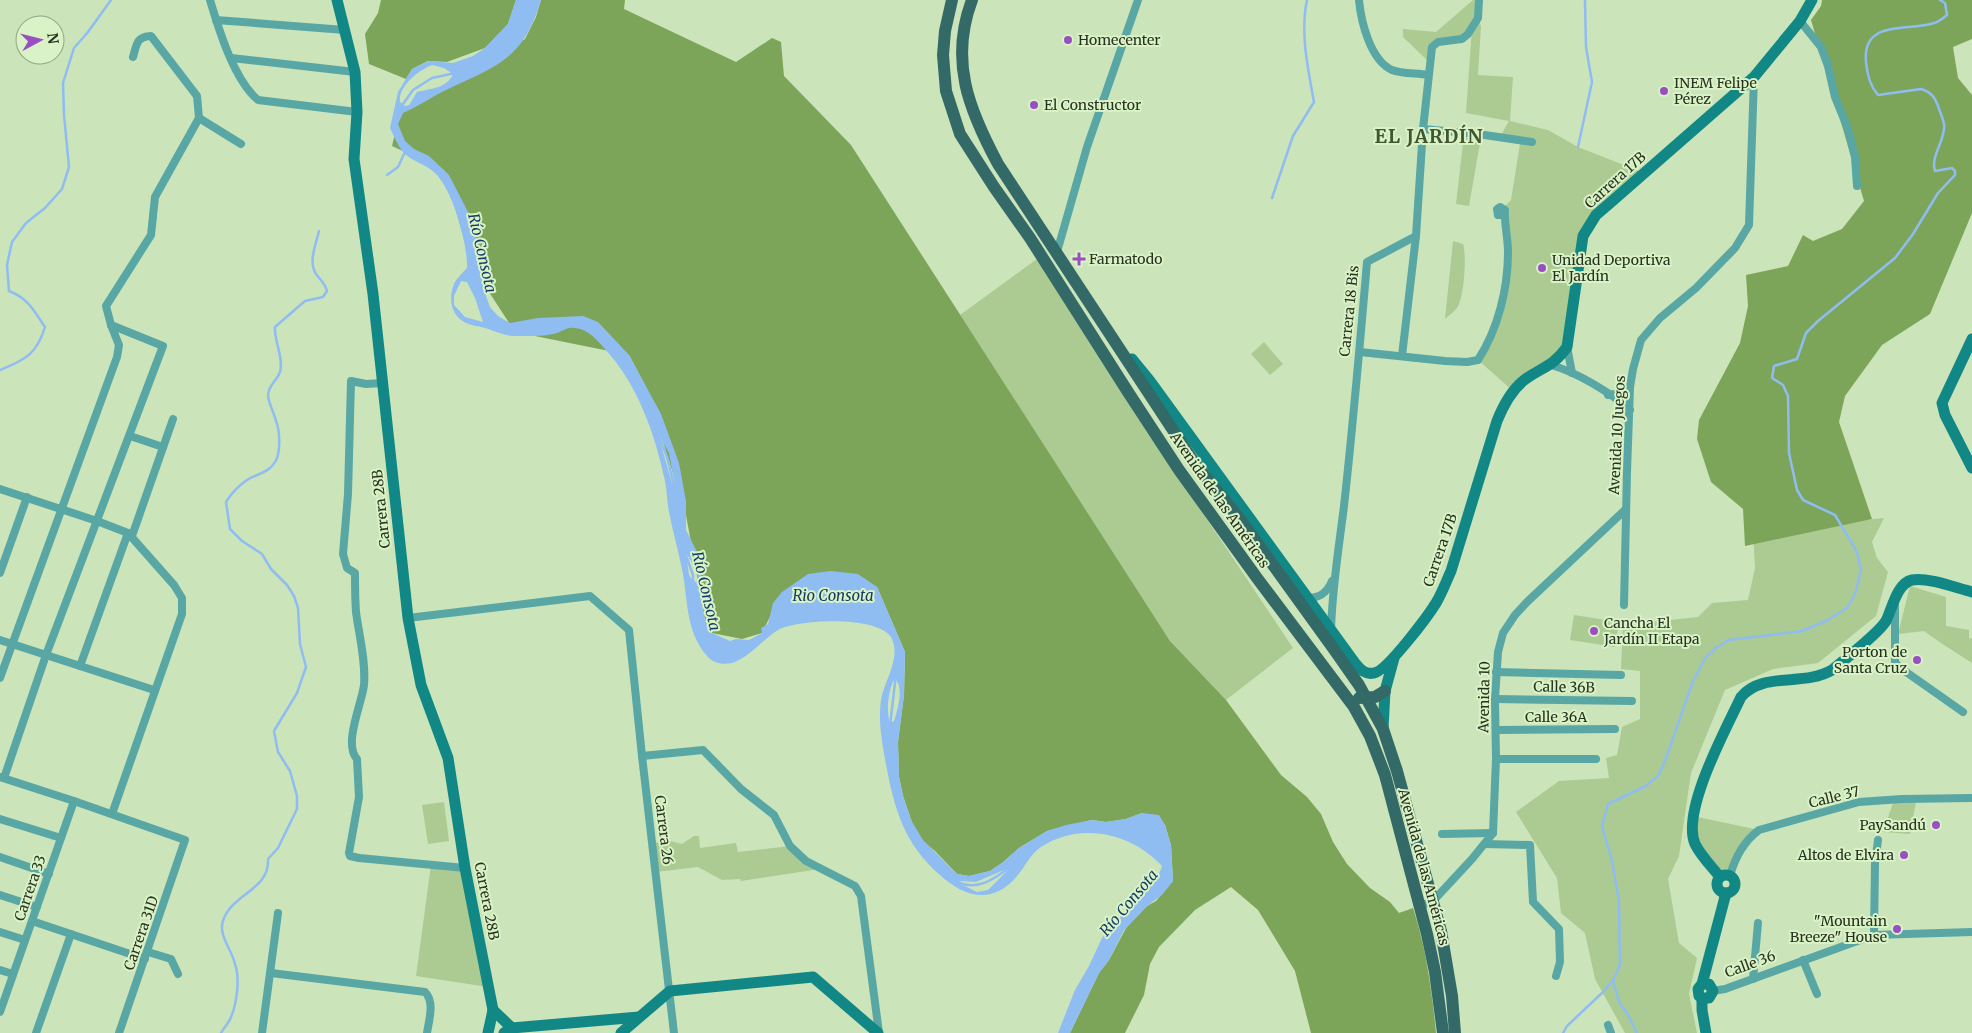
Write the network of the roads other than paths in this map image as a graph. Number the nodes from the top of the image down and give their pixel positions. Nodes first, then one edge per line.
1 (210, 0) edge
2 (337, 0) edge
3 (952, 0) edge
4 (972, 0) edge
5 (1138, 0) edge
6 (1359, 0) edge
7 (1479, 0) edge
8 (1812, 0) edge
9 (216, 20) junction
10 (1800, 22) junction
11 (345, 30) junction
12 (133, 57) dead end
13 (231, 58) junction
14 (356, 72) junction
15 (1428, 75) junction
16 (1754, 77) junction
17 (357, 112) junction
18 (199, 118) junction
19 (1423, 129) junction
20 (1532, 142) dead end
21 (241, 144) dead end
22 (1858, 186) dead end
23 (1504, 215) dead end
24 (1416, 236) junction
25 (1030, 238) junction
26 (1056, 252) junction
27 (111, 326) junction
28 (1113, 338) junction
29 (1972, 339) edge
30 (1567, 347) junction
31 (1360, 352) junction
32 (1402, 356) junction
33 (1551, 365) junction
34 (1572, 373) junction
35 (382, 383) junction
36 (1630, 387) junction
37 (1608, 394) junction
38 (1630, 410) junction
39 (172, 419) dead end
40 (130, 436) junction
41 (163, 447) junction
42 (1972, 468) edge
43 (0, 489) edge
44 (27, 497) junction
45 (61, 509) junction
46 (1626, 509) junction
47 (97, 521) junction
48 (1217, 522) junction
49 (130, 535) junction
50 (0, 573) edge
51 (1334, 574) junction
52 (1972, 592) edge
53 (1292, 593) junction
54 (1307, 598) junction
55 (1895, 601) junction
56 (1624, 604) dead end
57 (408, 618) junction
58 (1331, 630) junction
59 (0, 640) edge
60 (12, 644) junction
61 (1332, 648) junction
62 (46, 655) junction
63 (1395, 656) junction
64 (1318, 658) junction
65 (80, 666) junction
66 (1496, 672) junction
67 (1621, 675) dead end
68 (0, 678) edge
69 (154, 690) junction
70 (1384, 691) junction
71 (1366, 699) junction
72 (1495, 699) junction
73 (1632, 701) dead end
74 (1963, 712) dead end
75 (1615, 729) dead end
76 (1383, 730) junction
77 (1496, 730) junction
78 (642, 756) junction
79 (1596, 758) dead end
80 (1496, 759) junction
81 (2, 778) edge
82 (1972, 798) edge
83 (74, 801) junction
84 (112, 814) junction
85 (0, 819) edge
86 (1493, 833) junction
87 (1442, 834) dead end
88 (61, 838) junction
89 (1878, 840) dead end
90 (1485, 844) junction
91 (0, 857) edge
92 (465, 868) junction
93 (48, 874) junction
94 (1725, 877) junction
95 (0, 895) edge
96 (1433, 901) junction
97 (1420, 906) junction
98 (37, 907) junction
99 (278, 913) dead end
100 (32, 921) junction
101 (1758, 923) dead end
102 (0, 932) edge
103 (1972, 932) edge
104 (71, 934) junction
105 (1874, 935) junction
106 (25, 940) junction
107 (146, 955) junction
108 (1803, 960) junction
109 (0, 970) edge
110 (271, 973) junction
111 (13, 974) junction
112 (178, 974) dead end
113 (1556, 976) dead end
114 (1753, 979) junction
115 (1702, 984) junction
116 (670, 991) junction
117 (1713, 991) junction
118 (1817, 994) dead end
119 (1702, 998) junction
120 (0, 1009) edge
121 (493, 1010) junction
122 (639, 1016) junction
123 (508, 1031) edge
124 (36, 1033) edge
125 (119, 1033) edge
126 (262, 1033) edge
127 (427, 1033) edge
128 (488, 1033) edge
129 (621, 1033) edge
130 (674, 1033) edge
131 (878, 1033) edge
132 (1443, 1033) edge
133 (1455, 1033) edge
134 (1706, 1033) edge

1 - 9 street
2 - 11 street, Carrera 28B
3 - 25 main road, Avenida de las Américas
4 - 26 main road, Avenida de las Américas
5 - 26 street
6 - 15 street
7 - 15 street
8 - 10 street, Carrera 17B
9 - 11 street
9 - 13 street
10 - 16 street, Carrera 17B
10 - 22 street
11 - 14 street, Carrera 28B
12 - 18 street
13 - 14 street
13 - 17 street
14 - 17 street, Carrera 28B
15 - 19 street
16 - 30 street, Carrera 17B
16 - 36 street, Avenida 10 Juegos
17 - 35 street, Carrera 28B
18 - 21 street
18 - 27 street
19 - 20 street
19 - 24 street
23 - 32 street
24 - 31 street, Carrera 18 Bis
24 - 32 street
25 - 26 main road
25 - 48 main road, Avenida de las Américas
26 - 28 main road, Avenida de las Américas
27 - 40 street
27 - 45 street
28 - 53 main road, Avenida de las Américas
28 - 54 street
29 - 42 street
30 - 33 street, Carrera 17B
30 - 34 street
31 - 32 street
31 - 51 street, Carrera 18 Bis
33 - 34 street
33 - 63 street, Carrera 17B
34 - 37 street
35 - 57 street, Carrera 28B
35 - 92 street
36 - 37 street
36 - 38 street, Avenida 10 Juegos
37 - 38 street
38 - 46 street, Avenida 10 Juegos
39 - 41 street
40 - 41 street
40 - 47 street
41 - 49 street
43 - 44 street
44 - 45 street
44 - 50 street
45 - 47 street
45 - 60 street
46 - 56 street, Avenida 10 Juegos
46 - 66 street, Avenida 10
47 - 49 street
47 - 62 street
48 - 53 main road
48 - 64 main road, Avenida de las Américas
49 - 65 street
49 - 69 street
51 - 54 street, Carrera 18 Bis
51 - 58 street, Carrera 18 Bis
52 - 55 street
53 - 54 street
53 - 61 main road, Avenida de las Américas
54 - 58 street
55 - 74 street
55 - 94 street
57 - 78 street, Carrera 26
57 - 92 street, Carrera 28B
58 - 61 street, Carrera 18 Bis
58 - 63 street, Carrera 17B
59 - 60 street
60 - 62 street
60 - 68 street
61 - 71 main road, Avenida de las Américas
62 - 65 street
62 - 81 street
63 - 70 street, Carrera 17B
64 - 71 main road
64 - 97 main road, Avenida de las Américas
65 - 69 street
66 - 67 street
66 - 72 street, Avenida 10
69 - 84 street
70 - 71 main road
70 - 76 street, Carrera 17B
71 - 76 main road, Avenida de las Américas
72 - 73 street, Calle 36B
72 - 77 street, Avenida 10
75 - 77 street, Calle 36A
76 - 96 main road, Avenida de las Américas
77 - 80 street, Avenida 10
78 - 116 street, Carrera 26
78 - 131 street
79 - 80 street
80 - 86 street, Avenida 10
81 - 83 street
82 - 94 street, Calle 37
83 - 84 street
83 - 88 street, Carrera 33
84 - 107 street, Carrera 31D
85 - 88 street
86 - 87 street
86 - 90 street
88 - 93 street, Carrera 33
89 - 105 street
90 - 96 street
90 - 113 street
91 - 93 street
92 - 121 street, Carrera 28B
93 - 98 street, Carrera 33
94 - 115 street, Calle 36
95 - 98 street
96 - 97 street
96 - 133 main road, Avenida de las Américas
97 - 132 main road, Avenida de las Américas
98 - 100 street, Carrera 33
99 - 110 street
100 - 104 street
100 - 106 street, Carrera 33
101 - 114 street
102 - 106 street
103 - 105 street, Calle 36
104 - 107 street
104 - 124 street
105 - 108 street, Calle 36
106 - 111 street, Carrera 33
107 - 112 street
107 - 125 street, Carrera 31D
108 - 114 street, Calle 36
108 - 118 street
109 - 111 street
110 - 126 street
110 - 127 street
111 - 120 street, Carrera 33
114 - 117 street, Calle 36
115 - 117 street
115 - 119 street
116 - 122 street
116 - 130 street, Carrera 26
116 - 131 street
117 - 119 street
119 - 134 street
121 - 123 street
121 - 128 street, Carrera 28B
122 - 123 street
122 - 129 street

